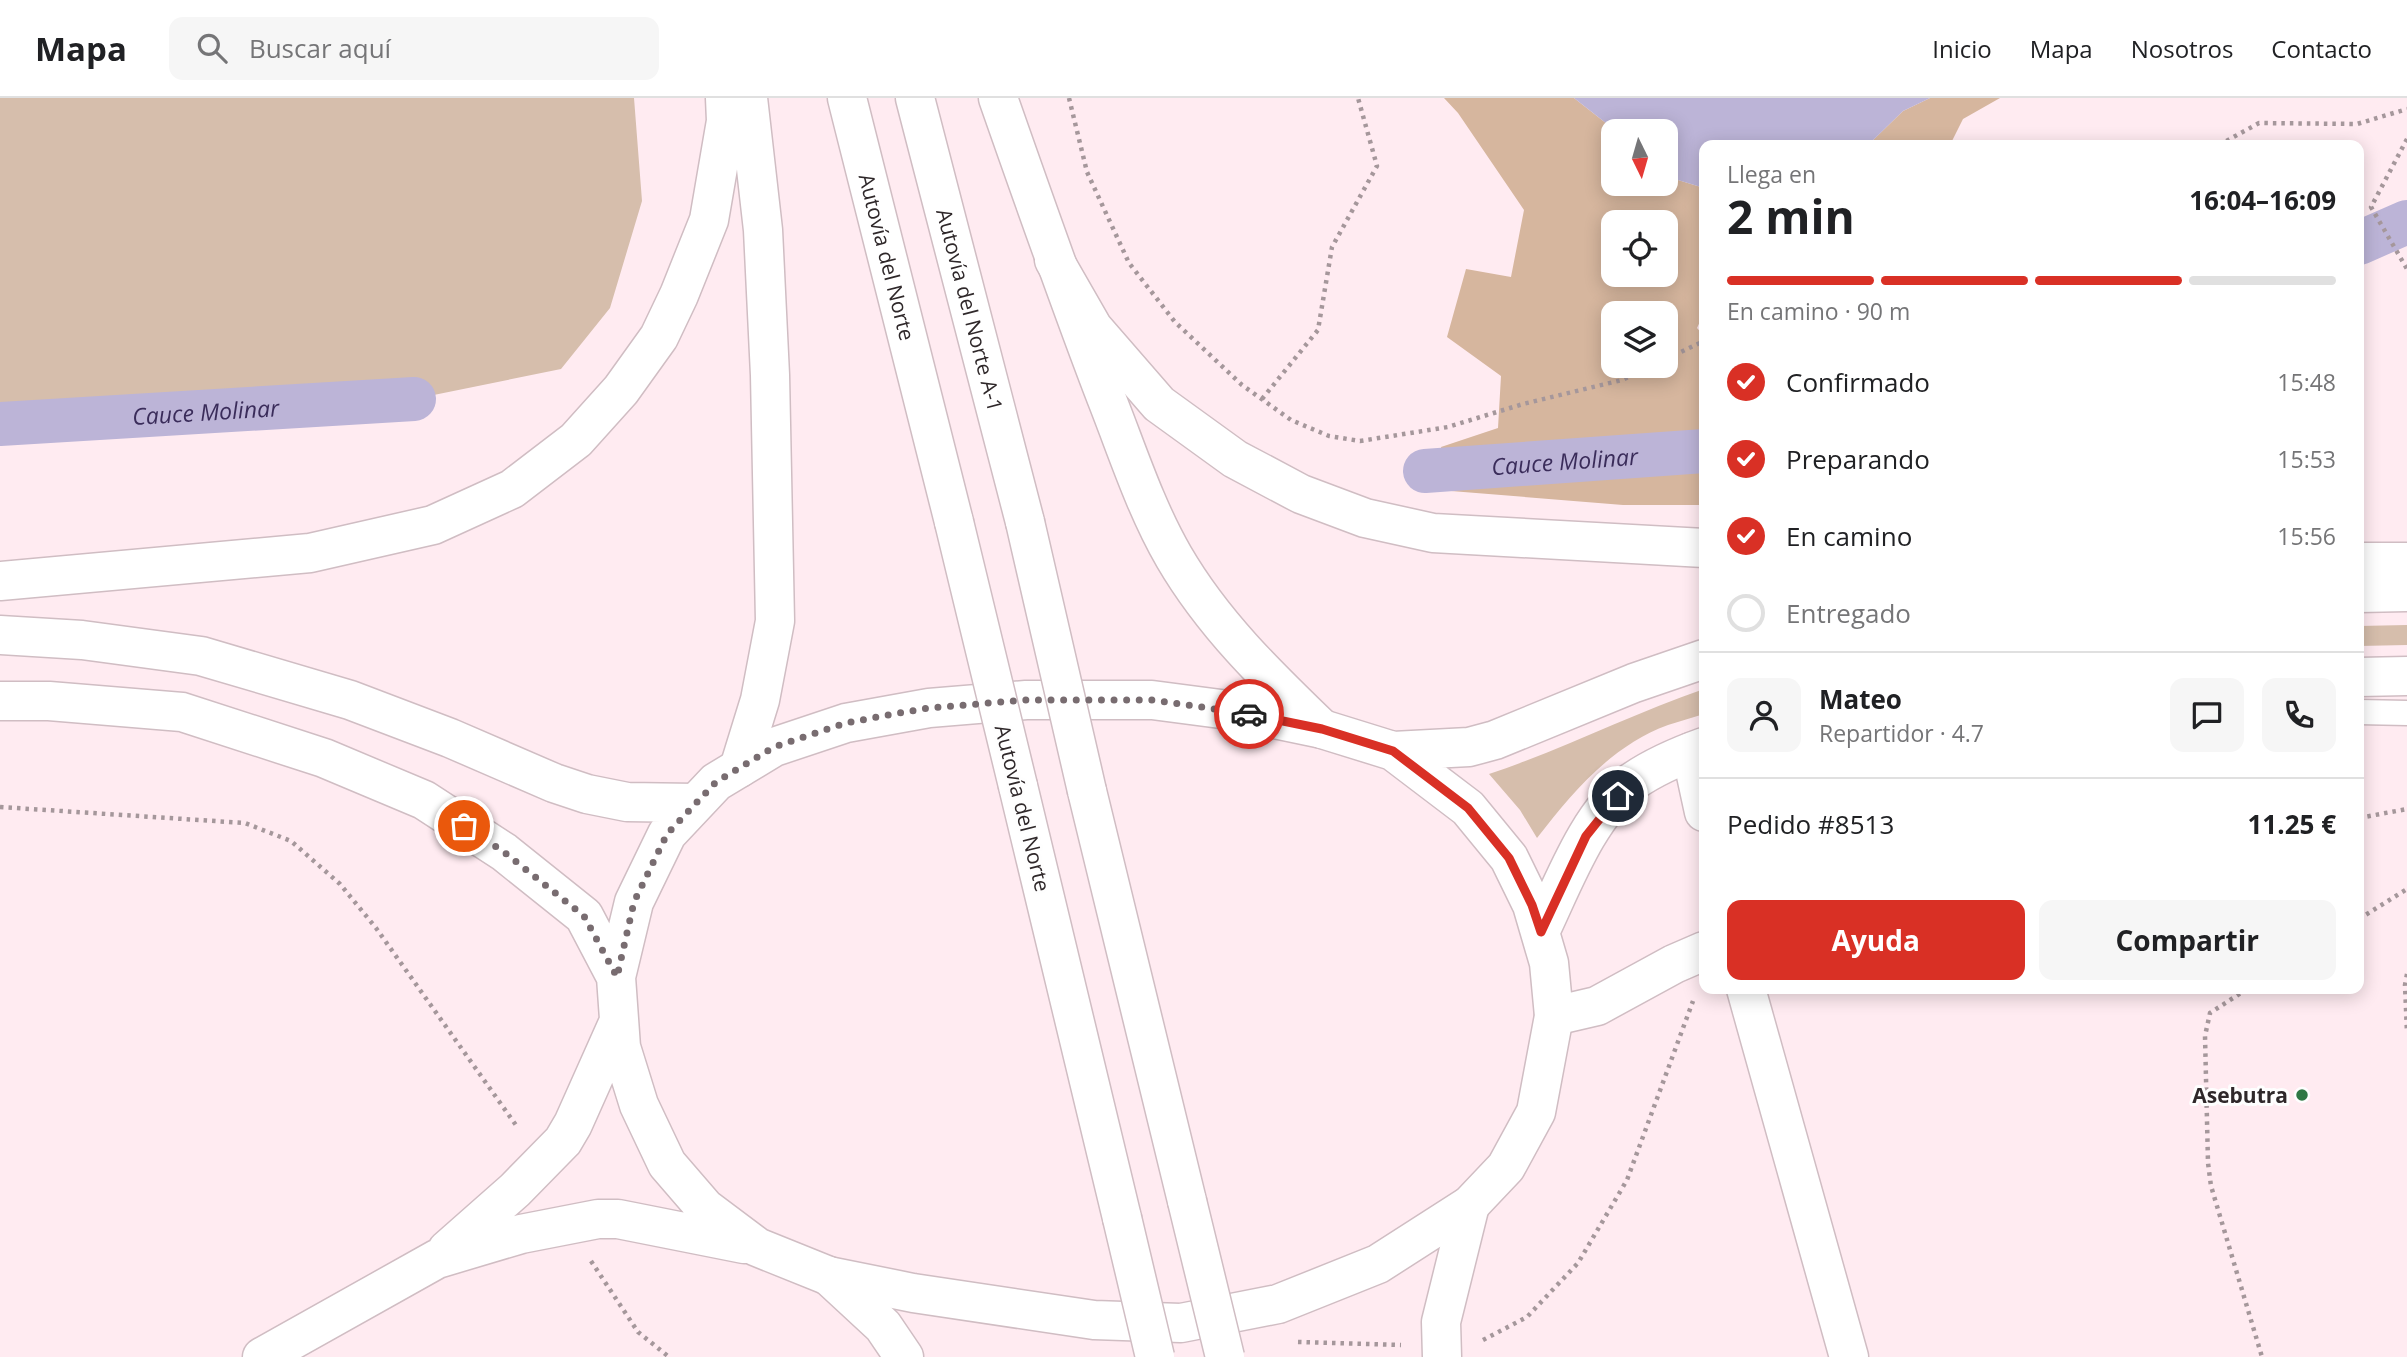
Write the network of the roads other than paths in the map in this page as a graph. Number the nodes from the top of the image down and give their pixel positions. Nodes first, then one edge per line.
1 (726, 98) edge
2 (748, 98) edge
3 (846, 98) edge
4 (915, 98) edge
5 (998, 98) edge
6 (1054, 260) junction
7 (1699, 548) edge
8 (2364, 562) edge
9 (2407, 562) edge
10 (0, 581) edge
11 (2407, 592) edge
12 (2364, 593) edge
13 (0, 635) edge
14 (1699, 661) edge
15 (2407, 676) edge
16 (2364, 677) edge
17 (0, 701) edge
18 (2364, 712) edge
19 (2407, 713) edge
20 (1322, 729) junction
21 (1698, 749) edge
22 (1393, 751) junction
23 (739, 768) junction
24 (696, 803) junction
25 (1541, 932) junction
26 (1699, 953) edge
27 (617, 977) junction
28 (1747, 994) edge
29 (1554, 1016) junction
30 (619, 1021) junction
31 (1470, 1205) junction
32 (757, 1247) junction
33 (437, 1259) junction
34 (829, 1276) junction
35 (262, 1357) edge
36 (904, 1357) edge
37 (1155, 1357) edge
38 (1225, 1357) edge
39 (1442, 1357) edge
40 (1849, 1357) edge

1 - 10 main road
2 - 23 main road
3 - 37 main road, Autovía del Norte, bridge
4 - 38 main road, Autovía del Norte A-1, bridge
5 - 6 main road
6 - 7 main road
6 - 20 main road
8 - 9 main road
11 - 12 main road
13 - 24 main road
14 - 22 main road
15 - 16 main road
17 - 27 main road
18 - 19 lane
20 - 22 main road
20 - 23 main road
21 - 25 main road
22 - 25 main road
23 - 24 main road
24 - 27 main road
25 - 29 main road
26 - 29 main road
27 - 30 main road
28 - 40 main road
29 - 31 main road
30 - 32 main road
30 - 33 main road
31 - 34 main road
31 - 39 main road
32 - 33 main road
32 - 34 main road
33 - 35 main road
34 - 36 main road

